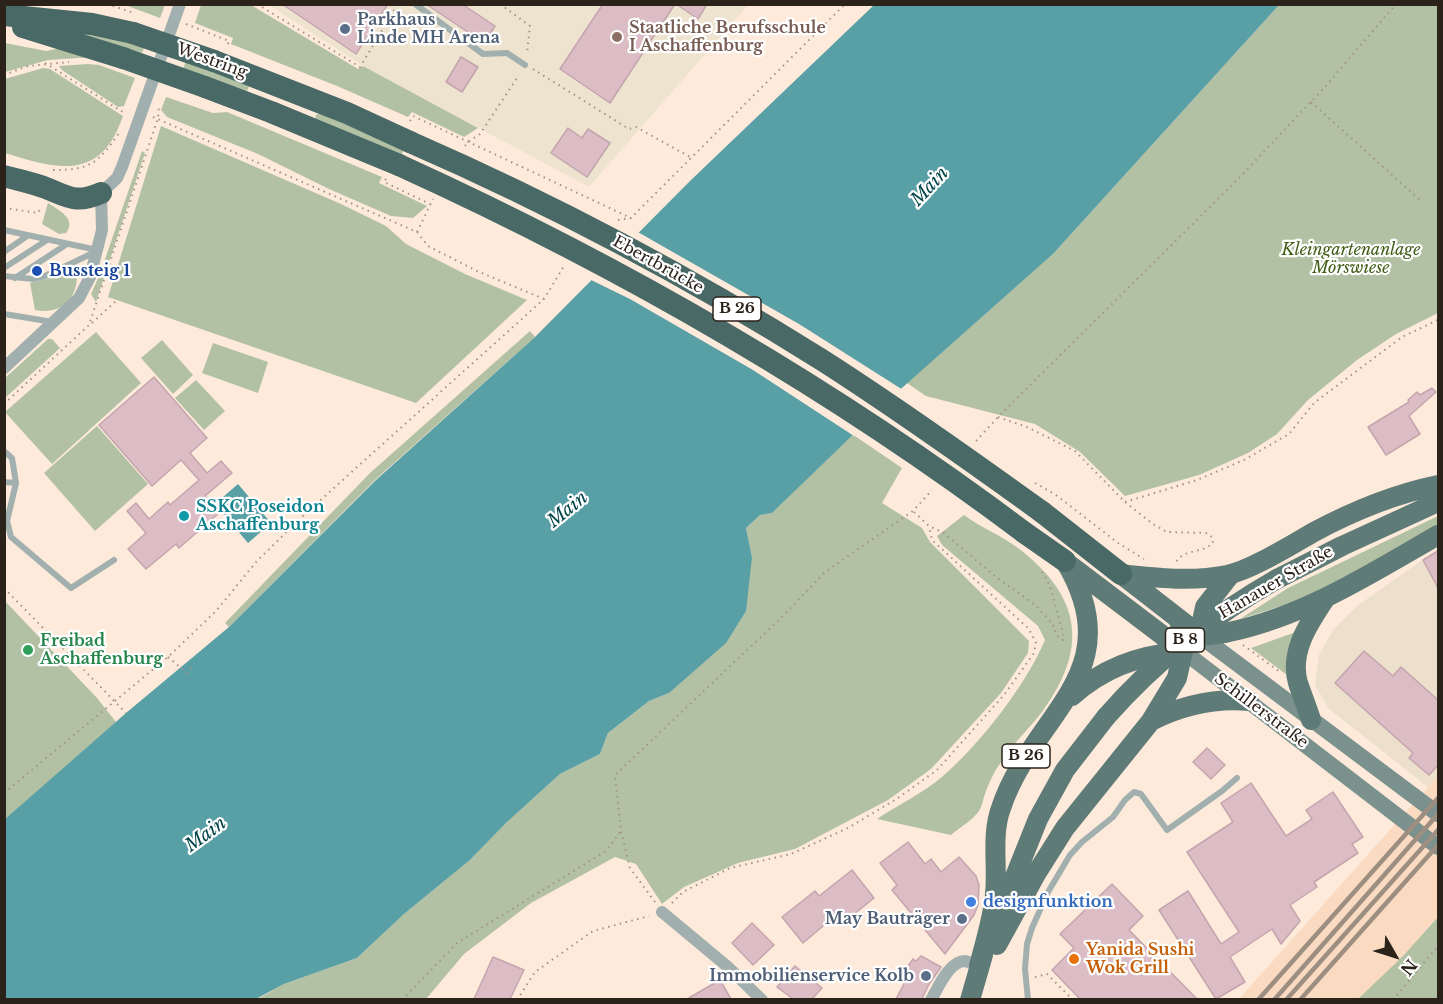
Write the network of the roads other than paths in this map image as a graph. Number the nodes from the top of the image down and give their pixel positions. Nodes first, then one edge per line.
1 (28, 4) edge
2 (180, 4) edge
3 (415, 4) edge
4 (44, 8) edge
5 (9, 23) edge
6 (76, 23) junction
7 (525, 65) road end
8 (409, 132) joint
9 (399, 165) joint
10 (4, 176) edge
11 (101, 194) junction
12 (5, 231) edge
13 (27, 236) junction
14 (46, 240) junction
15 (68, 244) junction
16 (98, 250) junction
17 (4, 252) edge
18 (4, 268) edge
19 (4, 276) edge
20 (15, 278) junction
21 (4, 314) edge
22 (53, 322) junction
23 (4, 354) edge
24 (18, 356) junction
25 (4, 368) edge
26 (4, 451) edge
27 (4, 482) edge
28 (16, 483) junction
29 (1438, 485) edge
30 (1438, 502) edge
31 (1049, 503) joint
32 (6, 521) edge
33 (1025, 533) joint
34 (1438, 535) edge
35 (114, 560) dead end
36 (1065, 561) junction
37 (1121, 574) junction
38 (1230, 575) junction
39 (1325, 599) junction
40 (1185, 638) junction
41 (1249, 701) junction
42 (1061, 706) junction
43 (1311, 720) junction
44 (1151, 721) junction
45 (1237, 778) dead end
46 (1438, 814) edge
47 (1438, 847) edge
48 (1017, 872) junction
49 (662, 912) road end
50 (997, 945) junction
51 (979, 966) junction
52 (762, 999) edge
53 (931, 999) edge
54 (970, 999) edge
55 (984, 999) edge
56 (1028, 999) edge

1 - 4 highway
2 - 11 street
3 - 7 lane
4 - 6 highway, B 26
5 - 6 highway, Westring
5 - 9 highway, Westring / B 26, bridge
6 - 8 highway, Westring / B 26, bridge
8 - 31 highway, Ebertbrücke / B 26, bridge
9 - 33 highway, Ebertbrücke / B 26, bridge
10 - 11 highway
11 - 16 street
12 - 13 lane
13 - 14 lane
13 - 17 lane
14 - 15 lane
14 - 18 lane
15 - 16 lane
15 - 20 lane
16 - 20 lane
16 - 22 street
19 - 20 lane
21 - 22 lane
22 - 24 street
23 - 24 lane
24 - 25 street
26 - 28 lane
27 - 28 lane
28 - 32 lane
29 - 38 main road
30 - 48 main road, Hanauer Straße / B 8, bridge
31 - 37 highway, Schillerstraße / B 26
32 - 35 lane
33 - 36 highway, Schillerstraße / B 26
34 - 39 main road
36 - 40 main road, Schillerstraße
36 - 42 main road
37 - 38 main road
37 - 40 main road, Schillerstraße
38 - 40 main road
39 - 40 main road
39 - 43 main road
40 - 41 main road, Schillerstraße
40 - 42 main road
40 - 43 main road, Schillerstraße
40 - 44 main road
41 - 44 main road
41 - 47 main road, Schillerstraße
42 - 51 main road, B 26
43 - 46 main road, Schillerstraße
44 - 50 main road
45 - 56 lane
48 - 50 main road, Hanauer Straße / B 8
48 - 51 main road, Hanauer Straße / B 8
49 - 52 street
50 - 55 main road, Hanauer Straße
51 - 53 street
51 - 54 main road, Hanauer Straße / B 26

